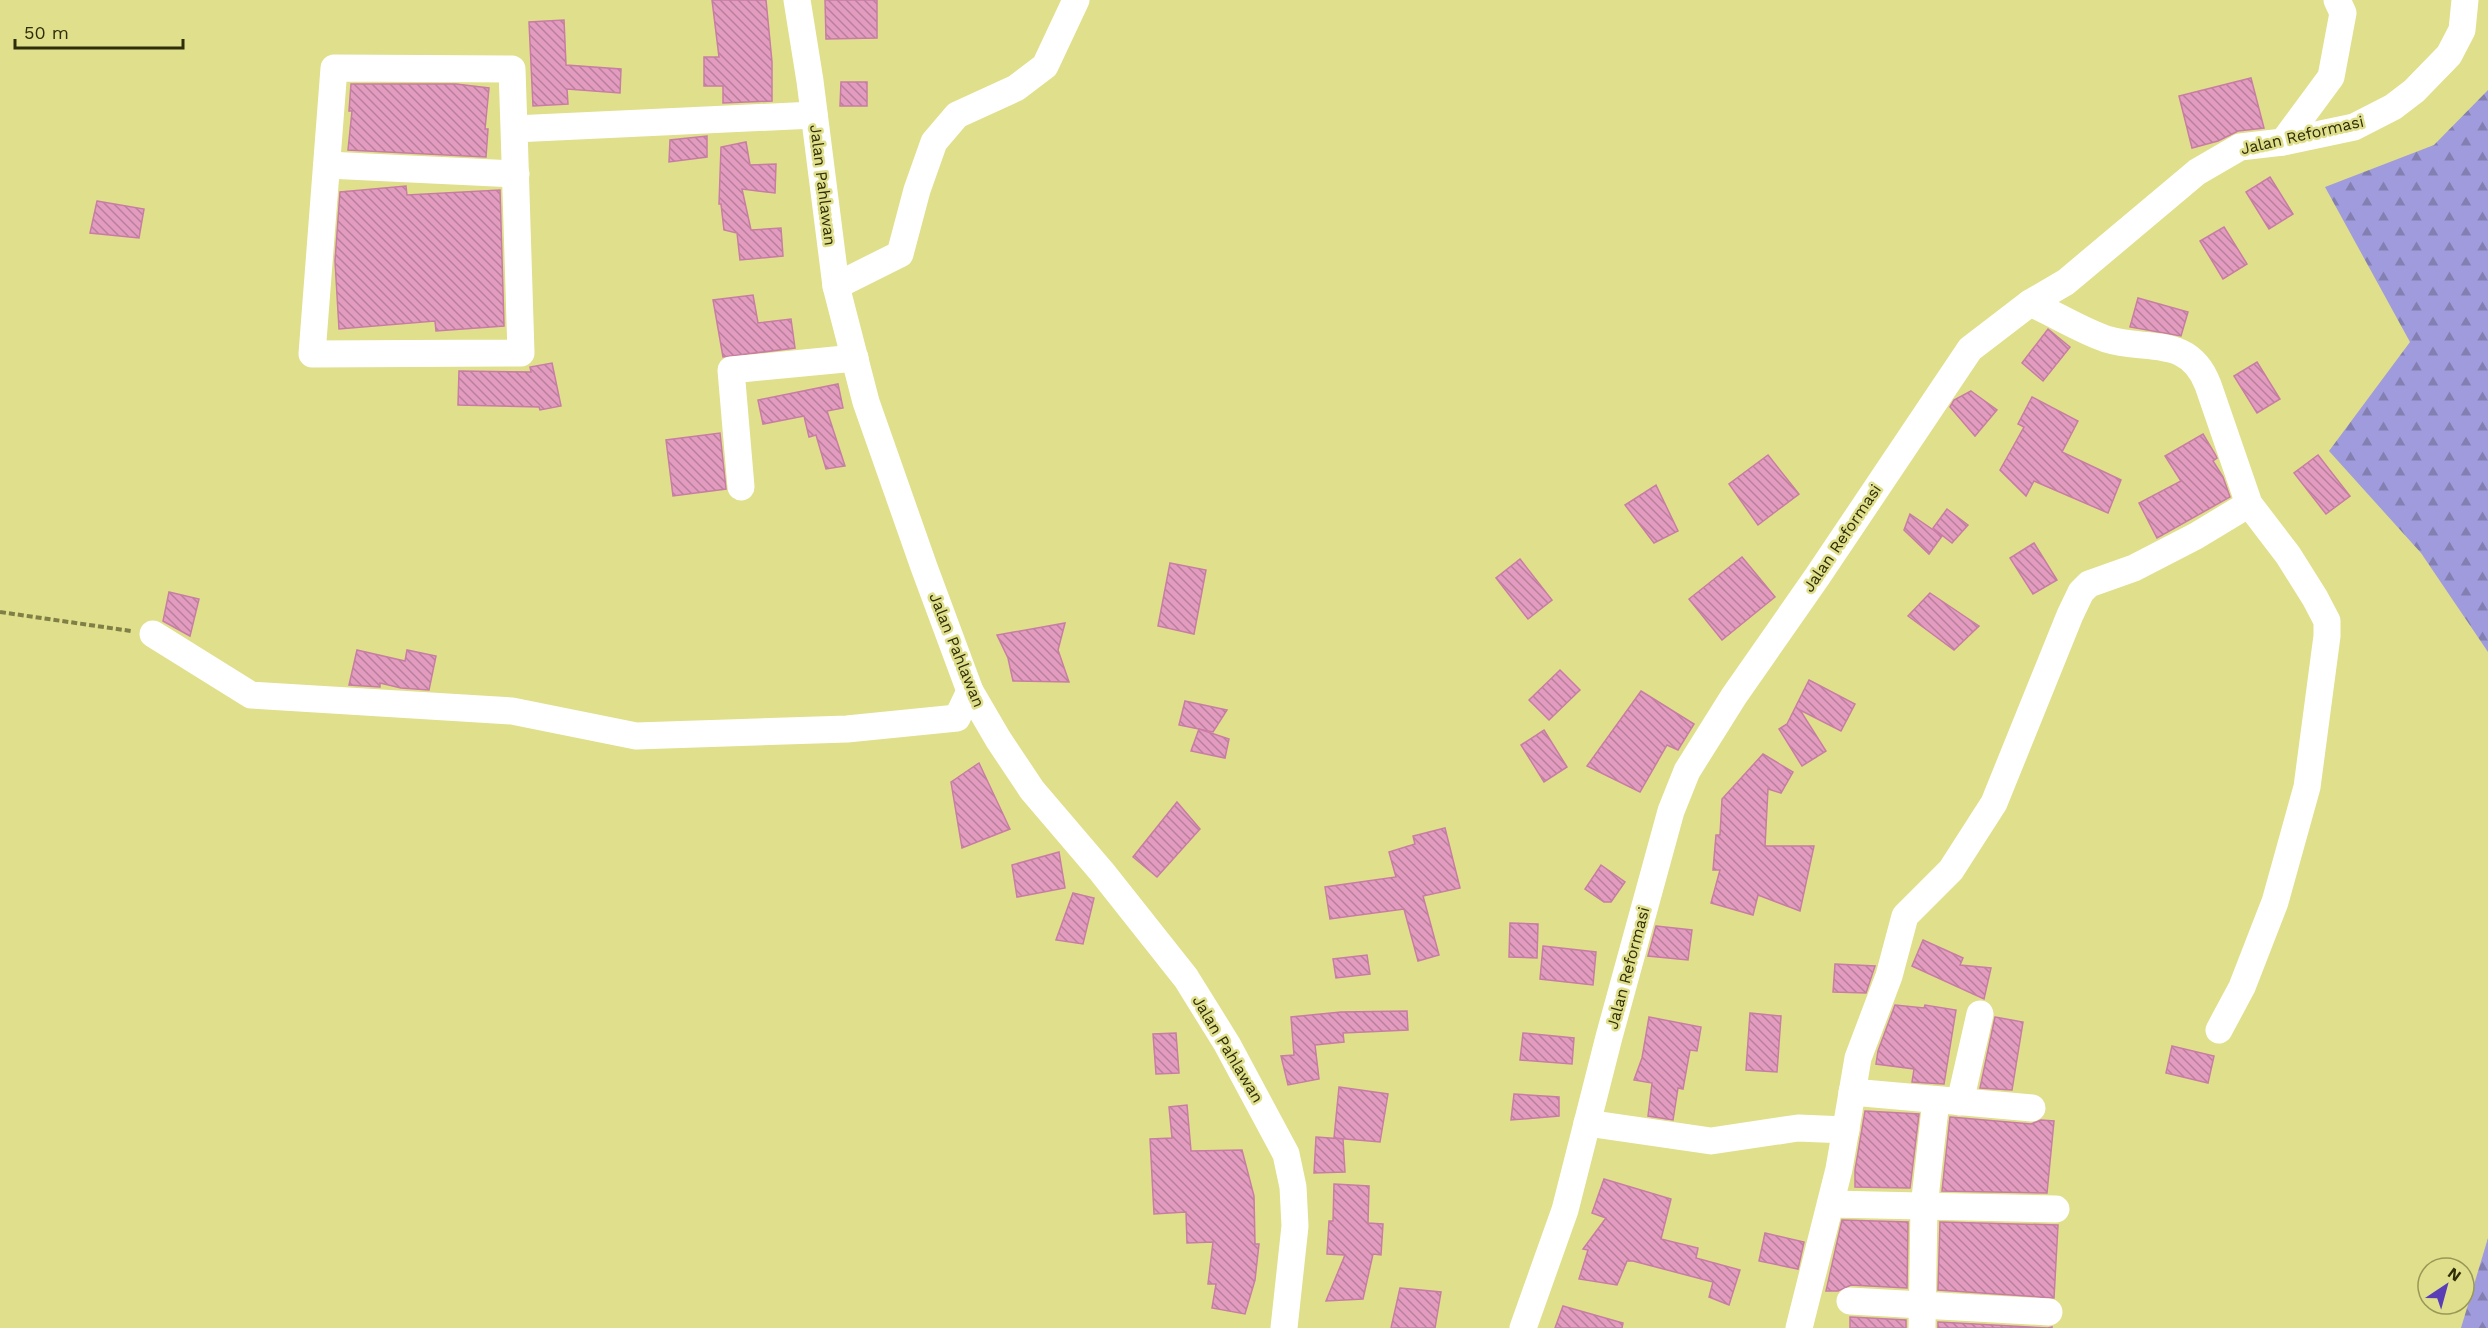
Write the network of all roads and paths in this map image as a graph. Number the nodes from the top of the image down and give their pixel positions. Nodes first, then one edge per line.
1 (797, 0) edge
2 (1076, 0) edge
3 (2337, 0) edge
4 (2465, 0) edge
5 (814, 115) junction
6 (514, 129) junction
7 (2283, 142) junction
8 (327, 165) junction
9 (516, 174) junction
10 (836, 286) junction
11 (2030, 303) junction
12 (855, 358) junction
13 (741, 487) dead end
14 (2249, 504) junction
15 (0, 612) edge
16 (153, 634) joint
17 (970, 691) junction
18 (1980, 1014) dead end
19 (2219, 1030) dead end
20 (1852, 1092) junction
21 (1948, 1101) junction
22 (2032, 1108) dead end
23 (1587, 1124) junction
24 (1846, 1130) junction
25 (1831, 1204) junction
26 (1924, 1207) junction
27 (2056, 1209) dead end
28 (1851, 1302) dead end
29 (2049, 1312) dead end
30 (1922, 1317) edge
31 (1284, 1328) edge
32 (1523, 1328) edge
33 (1799, 1328) edge

1 - 5 street, Jalan Pahlawan
2 - 10 street
3 - 7 street
4 - 7 street, Jalan Reformasi
5 - 6 street
5 - 10 street, Jalan Pahlawan
6 - 8 street
6 - 9 street
7 - 11 street, Jalan Reformasi
8 - 9 street
8 - 9 street
10 - 12 street, Jalan Pahlawan
11 - 14 street
11 - 23 street, Jalan Reformasi
12 - 13 street
12 - 17 street, Jalan Pahlawan
14 - 19 street
14 - 20 street
15 - 16 path
16 - 17 street
17 - 31 street, Jalan Pahlawan
18 - 21 street
20 - 21 street
20 - 24 street
21 - 22 street
21 - 26 street
23 - 24 street
23 - 32 street, Jalan Reformasi
24 - 25 street
25 - 26 street
25 - 33 street
26 - 27 street
26 - 30 street
28 - 30 street
29 - 30 street

